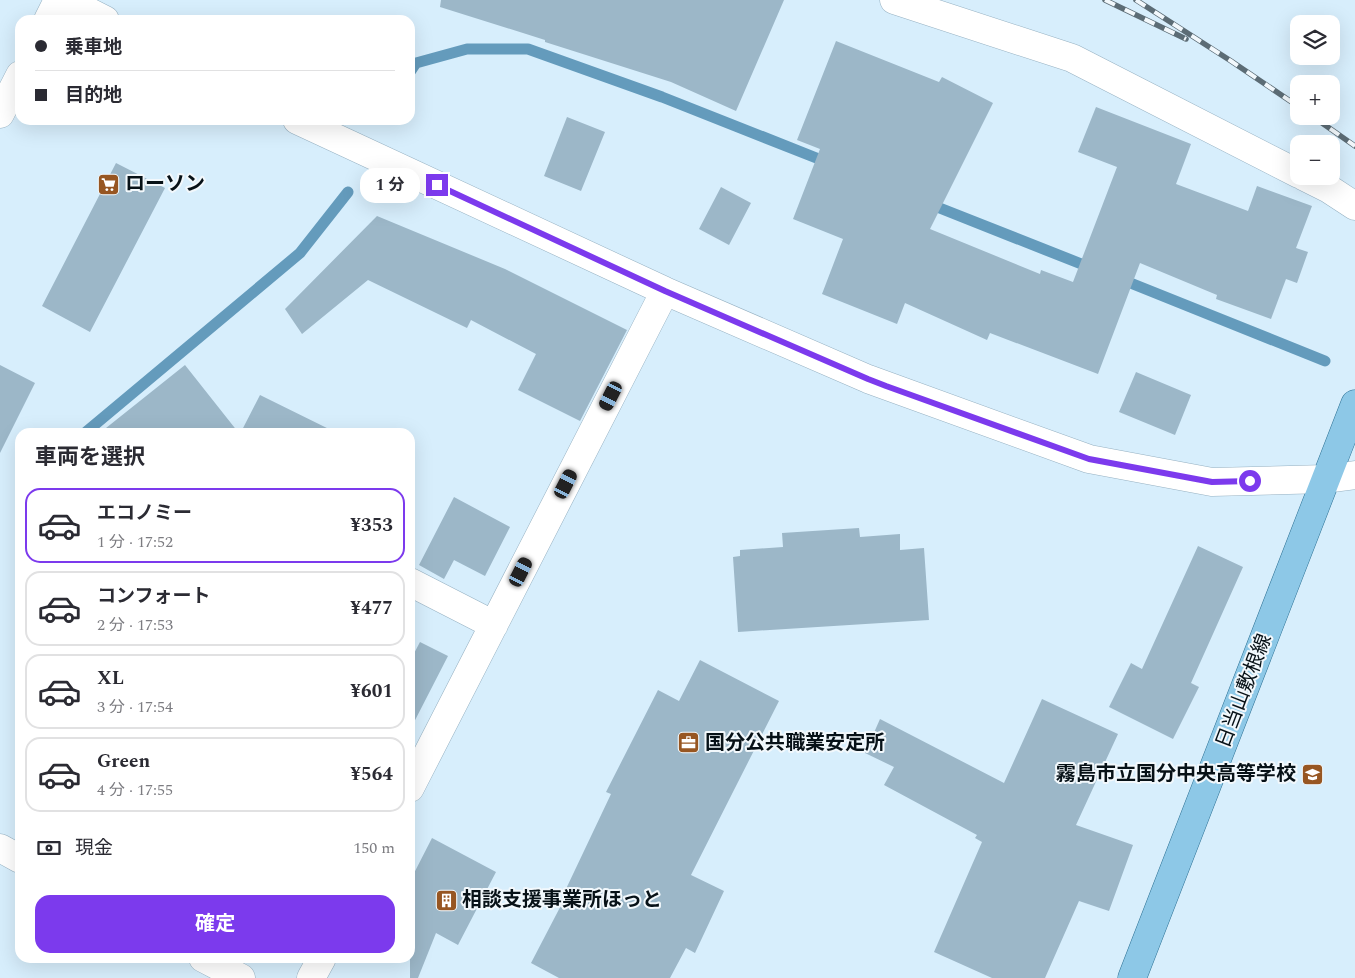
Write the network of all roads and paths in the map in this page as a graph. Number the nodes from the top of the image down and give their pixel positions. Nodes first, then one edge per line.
1 (58, 0) edge
2 (66, 0) edge
3 (894, 0) edge
4 (50, 15) edge
5 (95, 15) edge
6 (15, 85) edge
7 (0, 114) edge
8 (308, 125) edge
9 (1290, 169) edge
10 (1320, 185) edge
11 (1355, 206) edge
12 (665, 291) junction
13 (1355, 404) edge
14 (1355, 474) edge
15 (1326, 479) junction
16 (415, 585) edge
17 (494, 625) junction
18 (415, 778) edge
19 (0, 848) edge
20 (15, 856) edge
21 (212, 963) edge
22 (319, 963) edge
23 (241, 978) edge
24 (311, 978) edge
25 (1132, 978) edge

1 - 4 street
2 - 5 street
3 - 9 street
6 - 7 street
8 - 12 street
10 - 11 street
12 - 15 street
12 - 17 street
13 - 15 main road, 日当山敷根線
14 - 15 street
15 - 25 main road, 日当山敷根線
16 - 17 street
17 - 18 street
19 - 20 street
21 - 23 street
22 - 24 street

